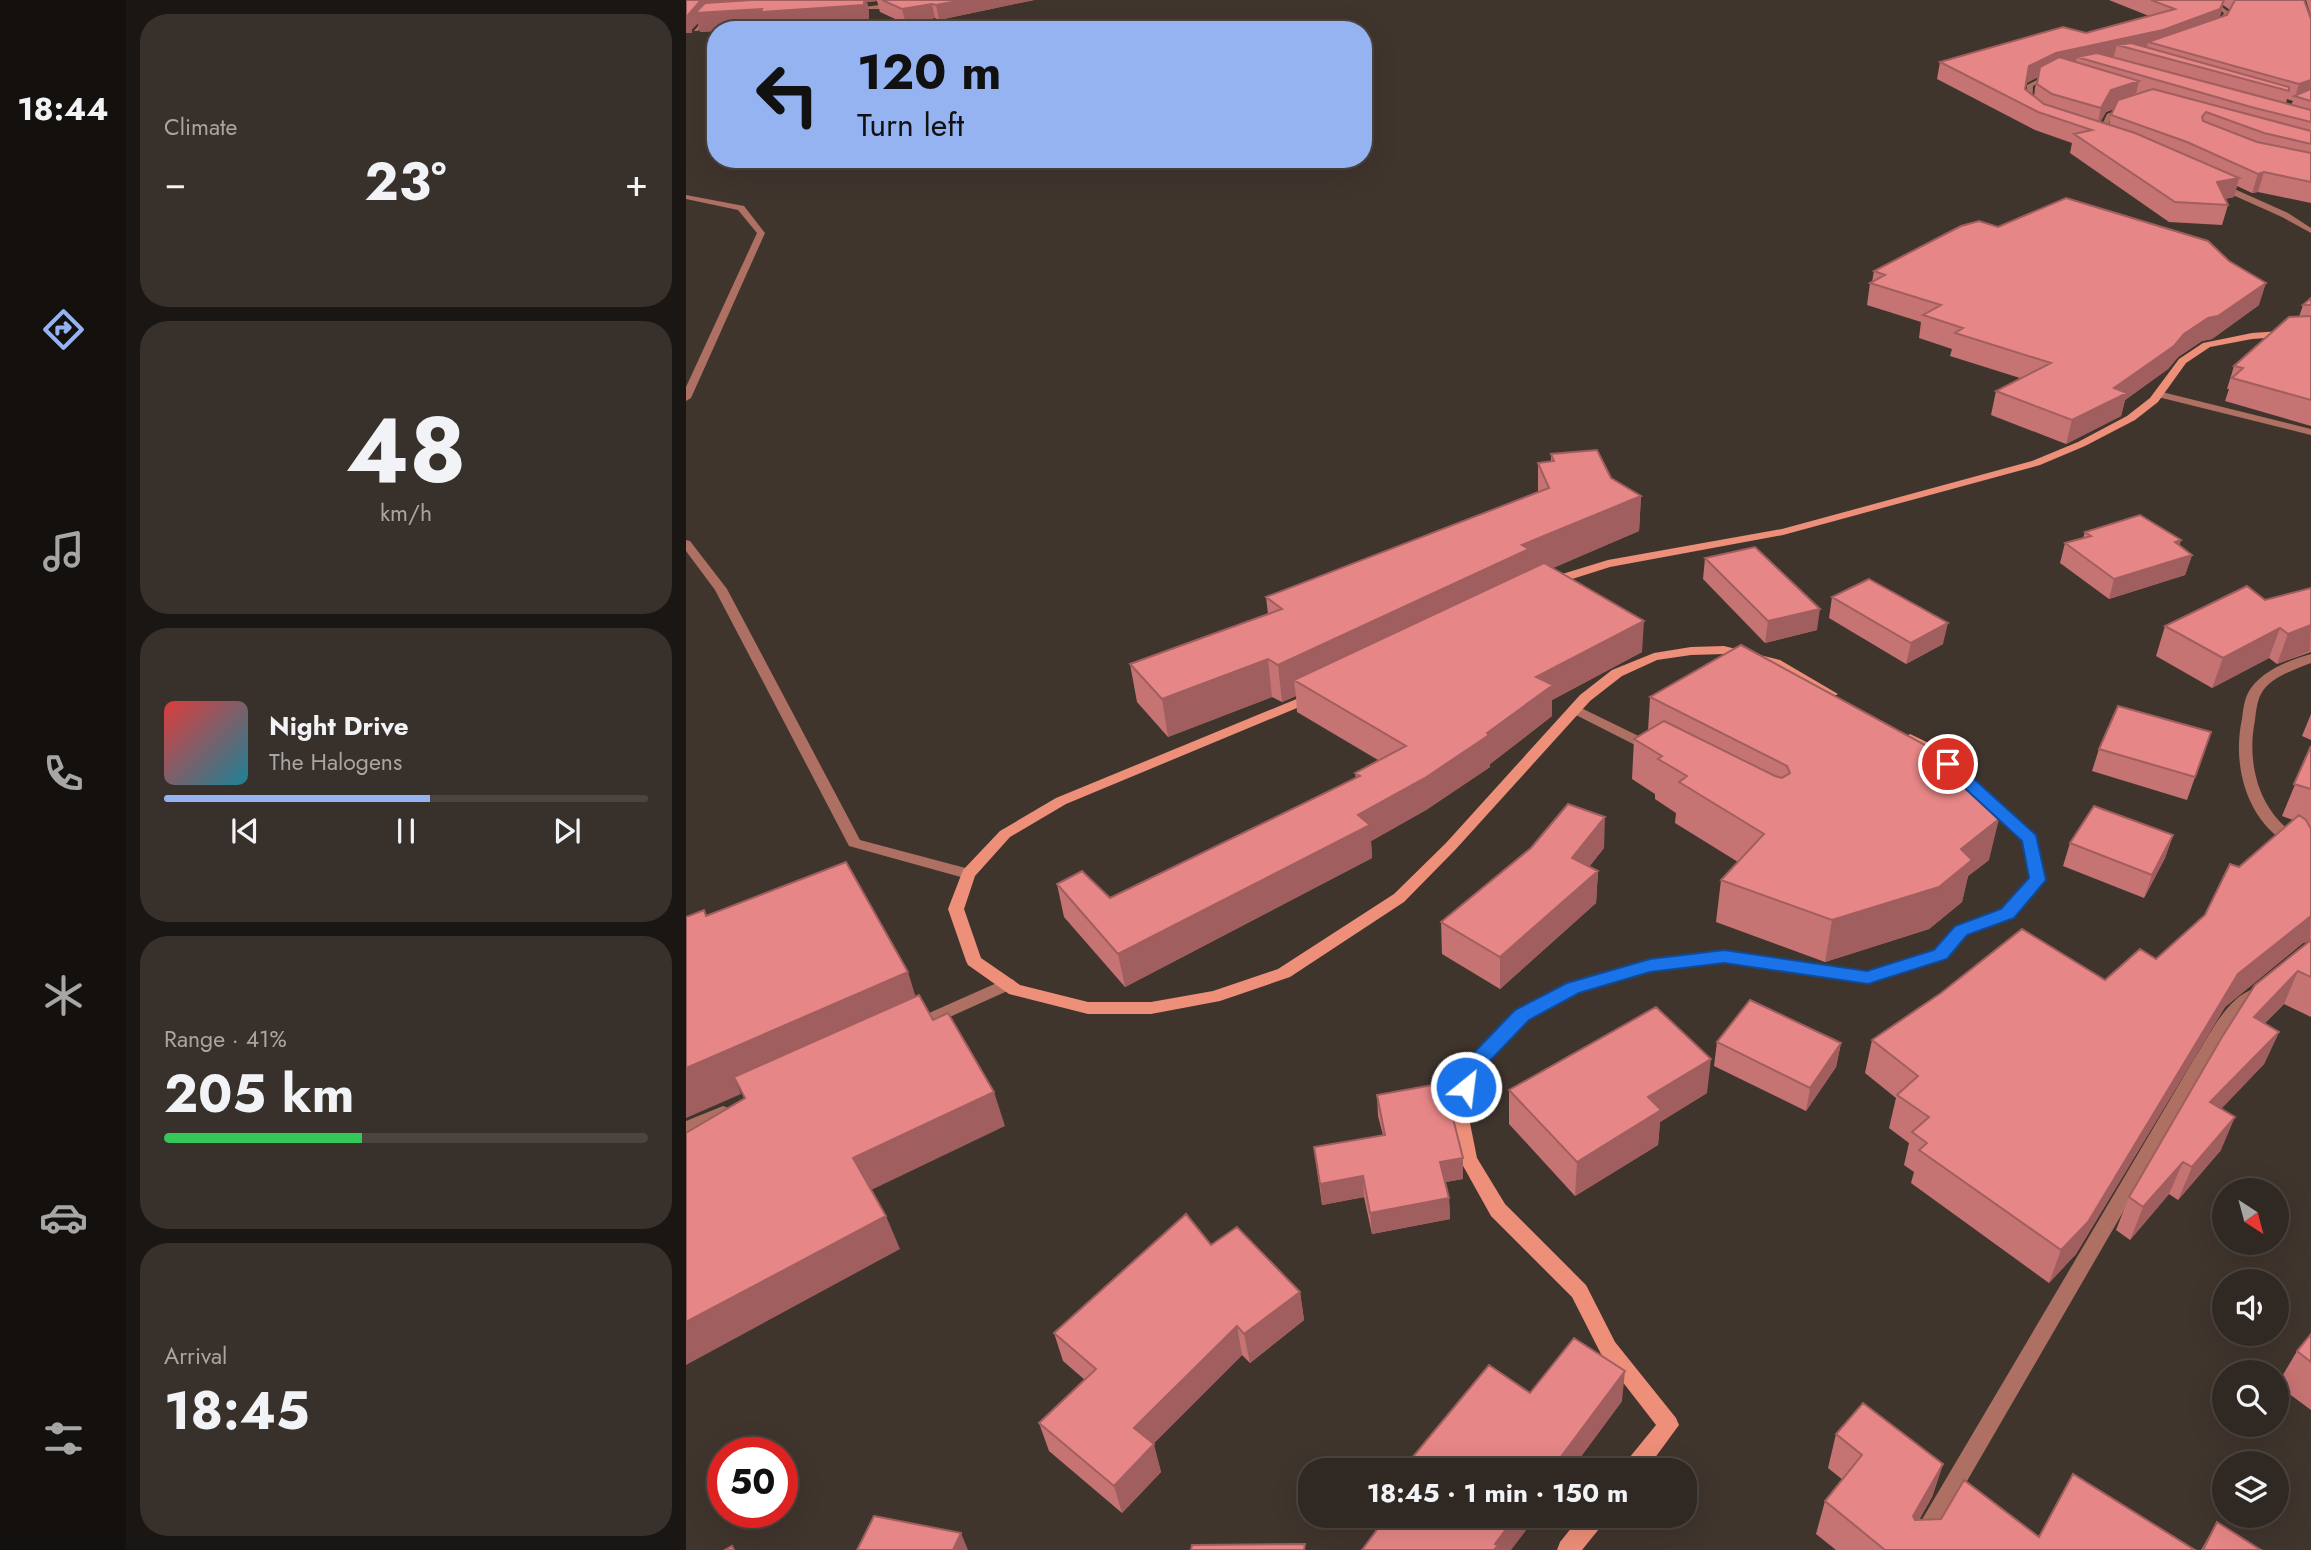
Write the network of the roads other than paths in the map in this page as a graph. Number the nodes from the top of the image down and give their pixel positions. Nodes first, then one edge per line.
1 (722, 0) edge
2 (894, 0) edge
3 (927, 0) edge
4 (2209, 0) edge
5 (888, 7) junction
6 (849, 9) edge
7 (720, 16) edge
8 (707, 17) junction
9 (696, 30) edge
10 (2209, 33) edge
11 (2067, 74) edge
12 (2138, 105) edge
13 (2035, 113) edge
14 (2088, 132) edge
15 (2099, 136) junction
16 (2111, 139) edge
17 (2209, 181) edge
18 (686, 197) edge
19 (2311, 231) edge
20 (2311, 332) edge
21 (2158, 394) junction
22 (686, 398) edge
23 (2311, 432) edge
24 (686, 542) edge
25 (1541, 587) edge
26 (2311, 658) edge
27 (1323, 692) edge
28 (1847, 703) edge
29 (1575, 709) junction
30 (1896, 730) edge
31 (1658, 751) edge
32 (2305, 848) edge
33 (2311, 868) edge
34 (968, 874) junction
35 (2272, 980) edge
36 (1008, 984) junction
37 (896, 1035) edge
38 (736, 1107) edge
39 (686, 1129) edge
40 (1643, 1458) edge
41 (1585, 1528) edge
42 (1568, 1550) edge
43 (1915, 1550) edge

1 - 8 street
2 - 5 street
3 - 5 street
4 - 10 street
5 - 6 street
7 - 8 street
8 - 9 street
11 - 13 street
12 - 15 street
14 - 15 street
15 - 16 street
17 - 19 street
18 - 22 street
20 - 21 main road
21 - 23 street
21 - 25 main road
24 - 34 street
26 - 32 street
27 - 34 main road
28 - 29 main road
29 - 31 street
29 - 36 main road
30 - 40 main road
32 - 33 street
34 - 36 main road
35 - 43 street
36 - 37 street
38 - 39 street
41 - 42 main road

